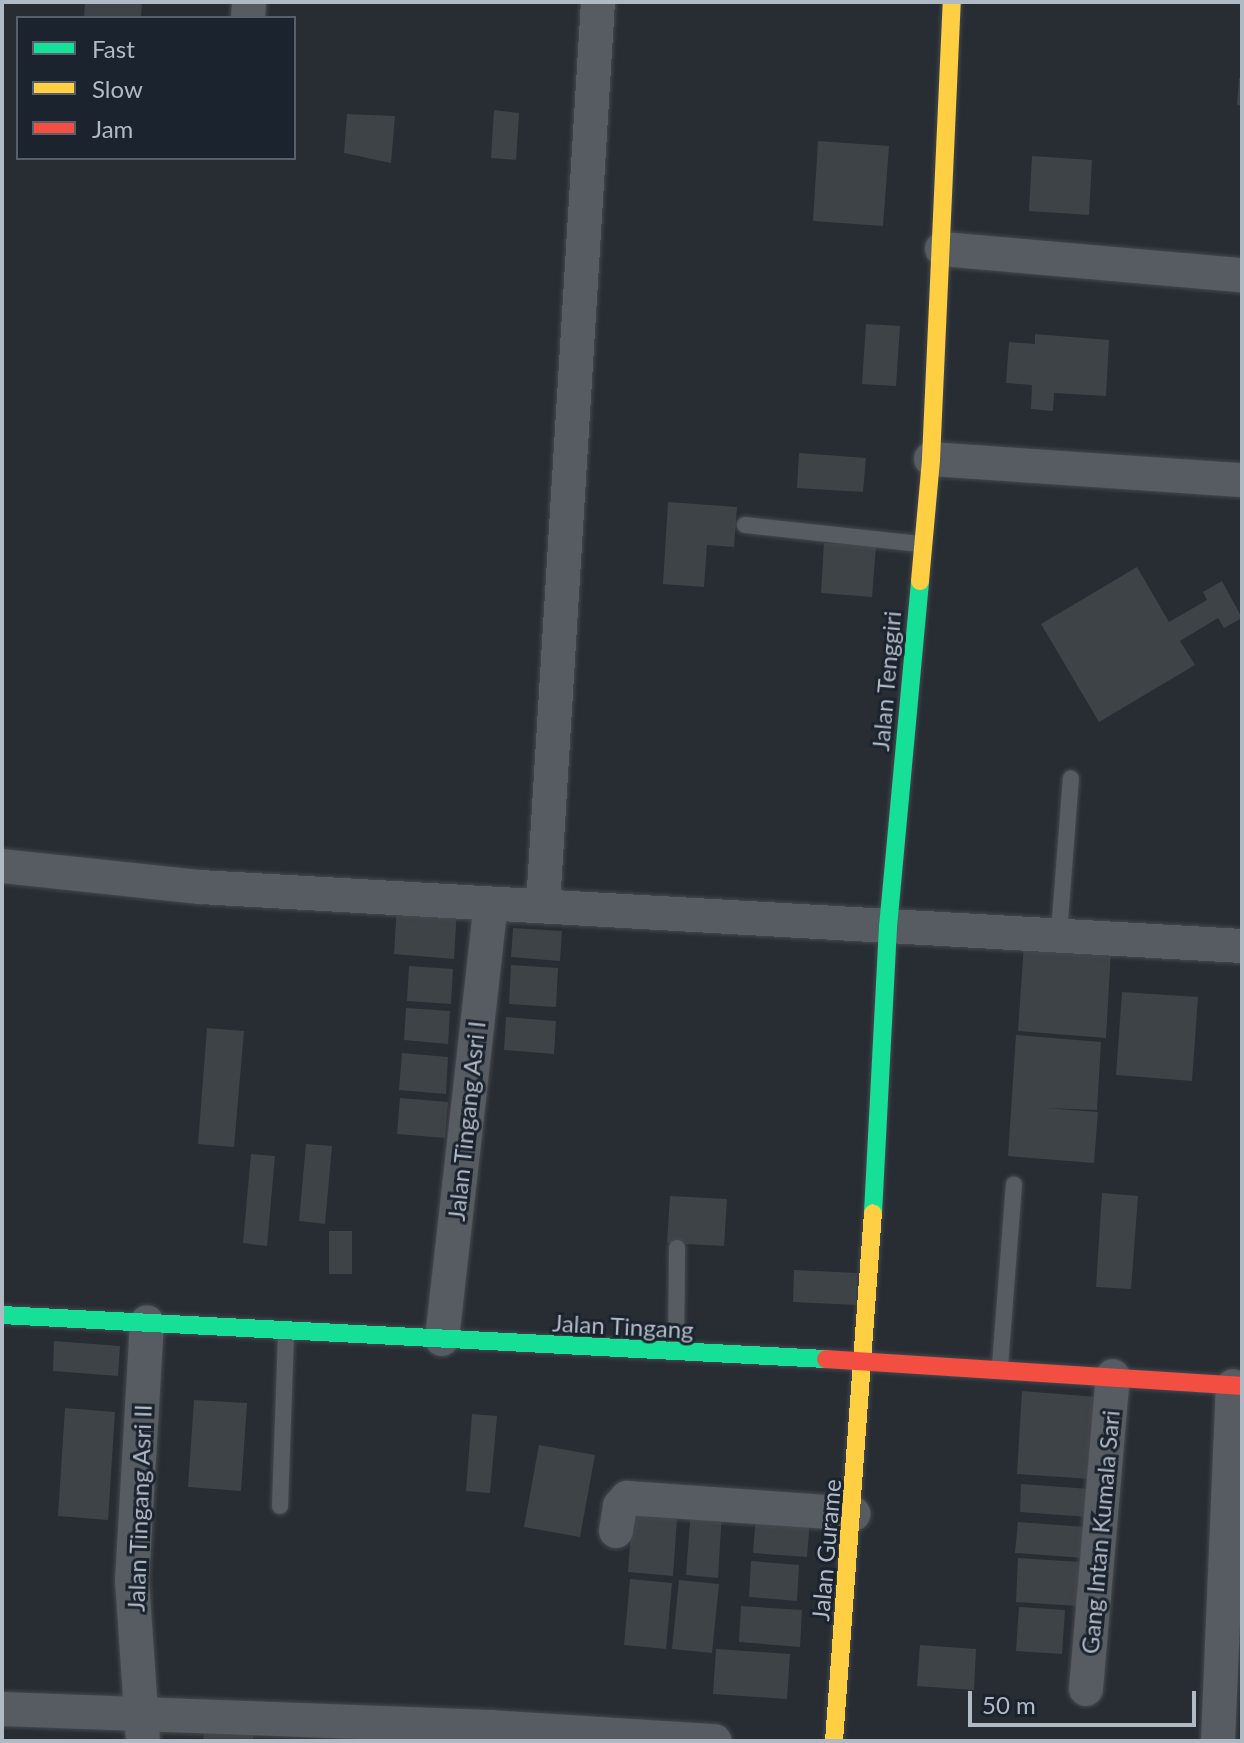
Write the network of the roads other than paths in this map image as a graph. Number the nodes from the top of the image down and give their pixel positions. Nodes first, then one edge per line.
1 (598, 2) edge
2 (952, 2) edge
3 (942, 249) junction
4 (1242, 275) edge
5 (931, 459) junction
6 (1242, 480) edge
7 (745, 525) dead end
8 (922, 544) junction
9 (1071, 778) dead end
10 (2, 866) edge
11 (491, 904) junction
12 (543, 906) junction
13 (888, 927) junction
14 (1059, 933) junction
15 (1242, 946) edge
16 (1014, 1185) dead end
17 (677, 1248) dead end
18 (2, 1315) edge
19 (147, 1322) junction
20 (286, 1331) junction
21 (442, 1339) junction
22 (676, 1353) junction
23 (865, 1363) junction
24 (1000, 1368) junction
25 (1113, 1376) junction
26 (1238, 1386) edge
27 (280, 1506) dead end
28 (853, 1514) junction
29 (616, 1531) dead end
30 (1086, 1689) dead end
31 (2, 1709) edge
32 (142, 1728) edge
33 (490, 1734) edge
34 (715, 1741) edge
35 (834, 1741) edge
36 (1218, 1741) edge

1 - 12 street
2 - 3 street, Jalan Tenggiri
3 - 4 street
3 - 5 street, Jalan Tenggiri
5 - 6 street
5 - 8 street, Jalan Tenggiri
7 - 8 lane
8 - 13 street, Jalan Tenggiri
9 - 14 lane
10 - 11 street
11 - 12 street
11 - 21 street, Jalan Tingang Asri I
12 - 13 street
13 - 14 street
13 - 23 street, Jalan Tenggiri
14 - 15 street
16 - 24 lane
17 - 22 lane
18 - 19 street, Jalan Tingang
19 - 20 street, Jalan Tingang
19 - 32 street, Jalan Tingang Asri II
20 - 21 street, Jalan Tingang
20 - 27 lane
21 - 22 street, Jalan Tingang
22 - 23 street, Jalan Tingang
23 - 24 street, Jalan Tingang
23 - 28 street, Jalan Gurame
24 - 25 street, Jalan Tingang
25 - 26 street, Jalan Tingang
25 - 30 street, Gang Intan Kumala Sari
26 - 36 street
28 - 29 street
28 - 35 street, Jalan Gurame
31 - 32 street
32 - 33 street
33 - 34 street

